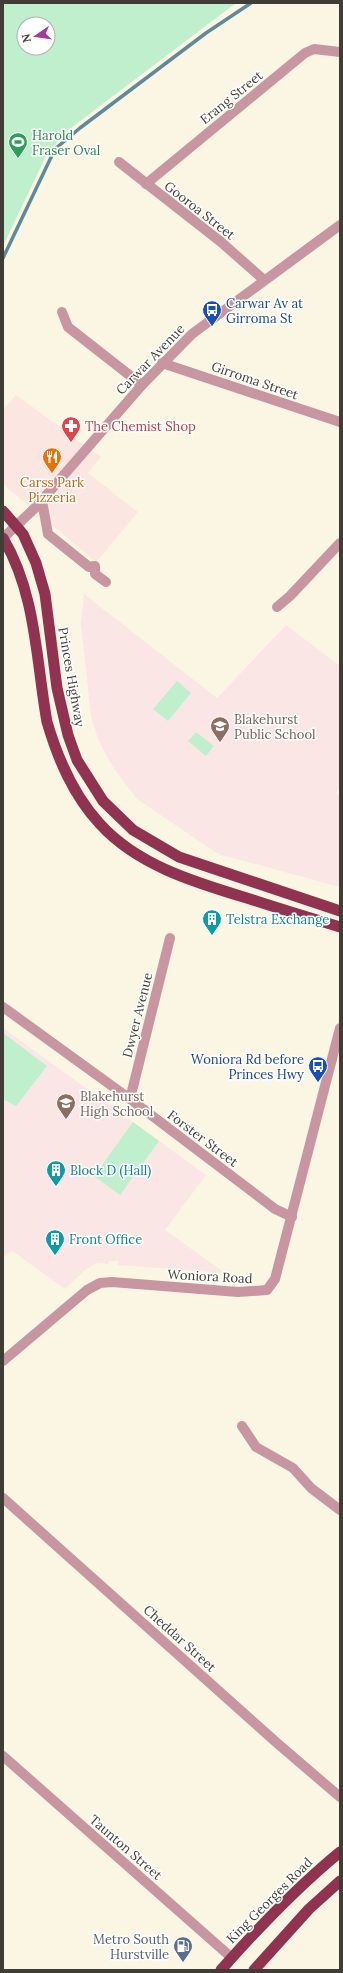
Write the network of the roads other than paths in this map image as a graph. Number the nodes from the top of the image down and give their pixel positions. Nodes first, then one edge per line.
1 (340, 52) edge
2 (118, 162) dead end
3 (146, 184) junction
4 (340, 225) edge
5 (264, 280) junction
6 (62, 312) dead end
7 (162, 363) junction
8 (142, 385) junction
9 (340, 422) edge
10 (42, 500) junction
11 (3, 511) edge
12 (17, 526) junction
13 (3, 538) edge
14 (340, 543) edge
15 (106, 582) dead end
16 (277, 607) dead end
17 (340, 912) edge
18 (340, 927) edge
19 (170, 938) dead end
20 (3, 1007) edge
21 (340, 1028) edge
22 (130, 1099) junction
23 (292, 1217) junction
24 (3, 1362) edge
25 (242, 1426) dead end
26 (3, 1498) edge
27 (340, 1510) edge
28 (3, 1756) edge
29 (340, 1797) edge
30 (340, 1852) edge
31 (340, 1881) edge
32 (232, 1958) junction
33 (221, 1970) edge
34 (254, 1970) edge

1 - 3 street, Erang Street
2 - 3 street, Gooroa Street
3 - 5 street, Gooroa Street
4 - 5 street, Carwar Avenue
5 - 7 street, Carwar Avenue
6 - 8 street
7 - 8 street, Carwar Avenue
7 - 9 street, Girroma Street
8 - 10 street, Carwar Avenue
10 - 12 street, Carwar Avenue
10 - 15 street
11 - 12 highway, Princes Highway
12 - 13 street, Carwar Avenue
12 - 17 highway, Princes Highway
13 - 18 highway
14 - 16 street
19 - 22 street, Dwyer Avenue
20 - 22 street, Forster Street
21 - 23 street, Woniora Road
22 - 23 street, Forster Street
23 - 24 street, Woniora Road
25 - 27 street
26 - 29 street, Cheddar Street
28 - 32 street, Taunton Street
30 - 32 highway, King Georges Road
31 - 34 highway
32 - 33 highway, King Georges Road

